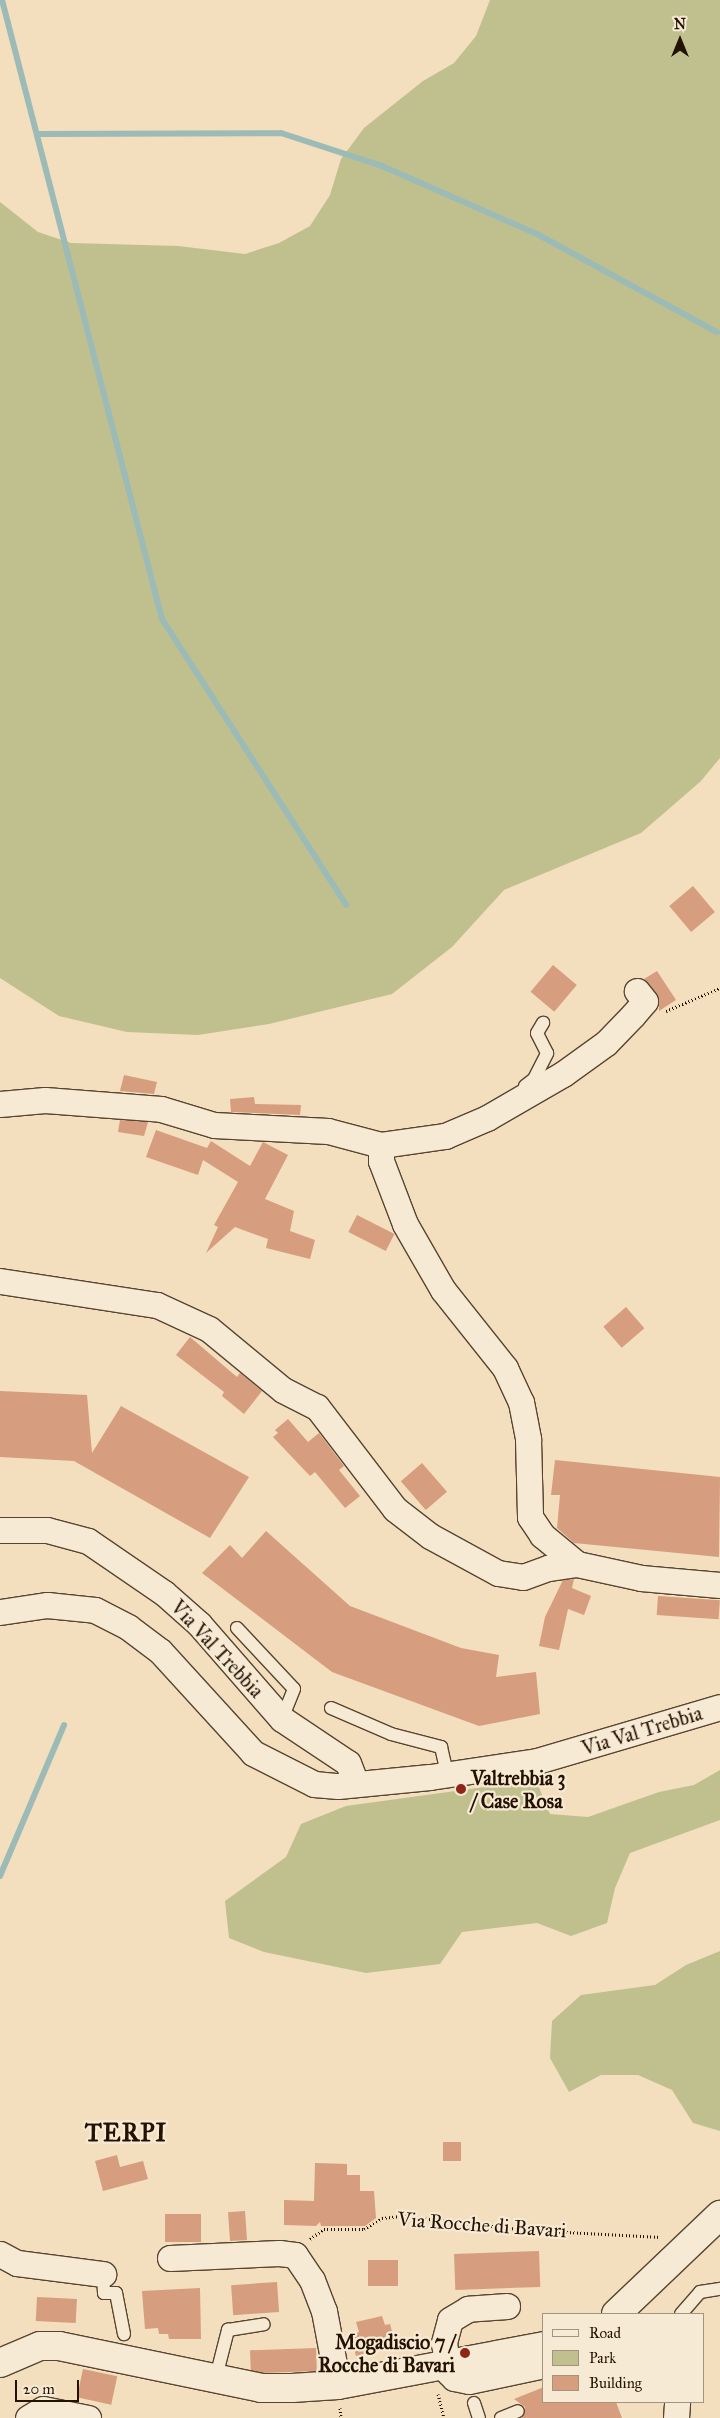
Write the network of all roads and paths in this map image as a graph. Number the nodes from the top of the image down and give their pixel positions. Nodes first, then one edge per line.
1 (638, 991) dead end
2 (543, 1023) dead end
3 (0, 1104) edge
4 (509, 1105) junction
5 (381, 1145) junction
6 (0, 1281) edge
7 (0, 1530) edge
8 (577, 1564) junction
9 (720, 1584) edge
10 (0, 1612) edge
11 (237, 1628) dead end
12 (720, 1707) edge
13 (331, 1708) dead end
14 (282, 1719) junction
15 (447, 1774) junction
16 (356, 1784) junction
17 (720, 2215) edge
18 (654, 2235) dead end
19 (0, 2254) edge
20 (293, 2255) junction
21 (170, 2258) dead end
22 (103, 2274) joint
23 (720, 2289) edge
24 (507, 2306) dead end
25 (617, 2313) edge
26 (682, 2313) edge
27 (264, 2324) dead end
28 (124, 2334) dead end
29 (542, 2346) edge
30 (0, 2363) edge
31 (446, 2363) junction
32 (542, 2365) edge
33 (216, 2377) junction
34 (338, 2384) junction
35 (438, 2393) dead end
36 (474, 2403) dead end
37 (677, 2403) edge
38 (518, 2411) dead end
39 (28, 2418) edge
40 (88, 2418) edge
41 (444, 2418) edge
42 (479, 2418) edge
43 (501, 2418) edge
44 (676, 2418) edge

1 - 4 street
2 - 4 lane
3 - 5 street
4 - 5 street
5 - 8 street
6 - 8 street
7 - 14 street, Via Val Trebbia
8 - 9 street
10 - 16 street, Via Val Trebbia
11 - 14 lane
12 - 15 street, Via Val Trebbia
13 - 15 lane
14 - 16 street, Via Val Trebbia
15 - 16 street, Via Val Trebbia
17 - 25 street
18 - 20 path, Via Rocche di Bavari
19 - 22 street
20 - 21 street
20 - 34 street
22 - 28 lane
23 - 26 lane
24 - 31 street
27 - 33 lane
29 - 31 street
30 - 33 street
31 - 32 street
31 - 34 street
33 - 34 street
35 - 41 path
36 - 42 lane
37 - 44 street
38 - 43 lane
39 - 40 street

